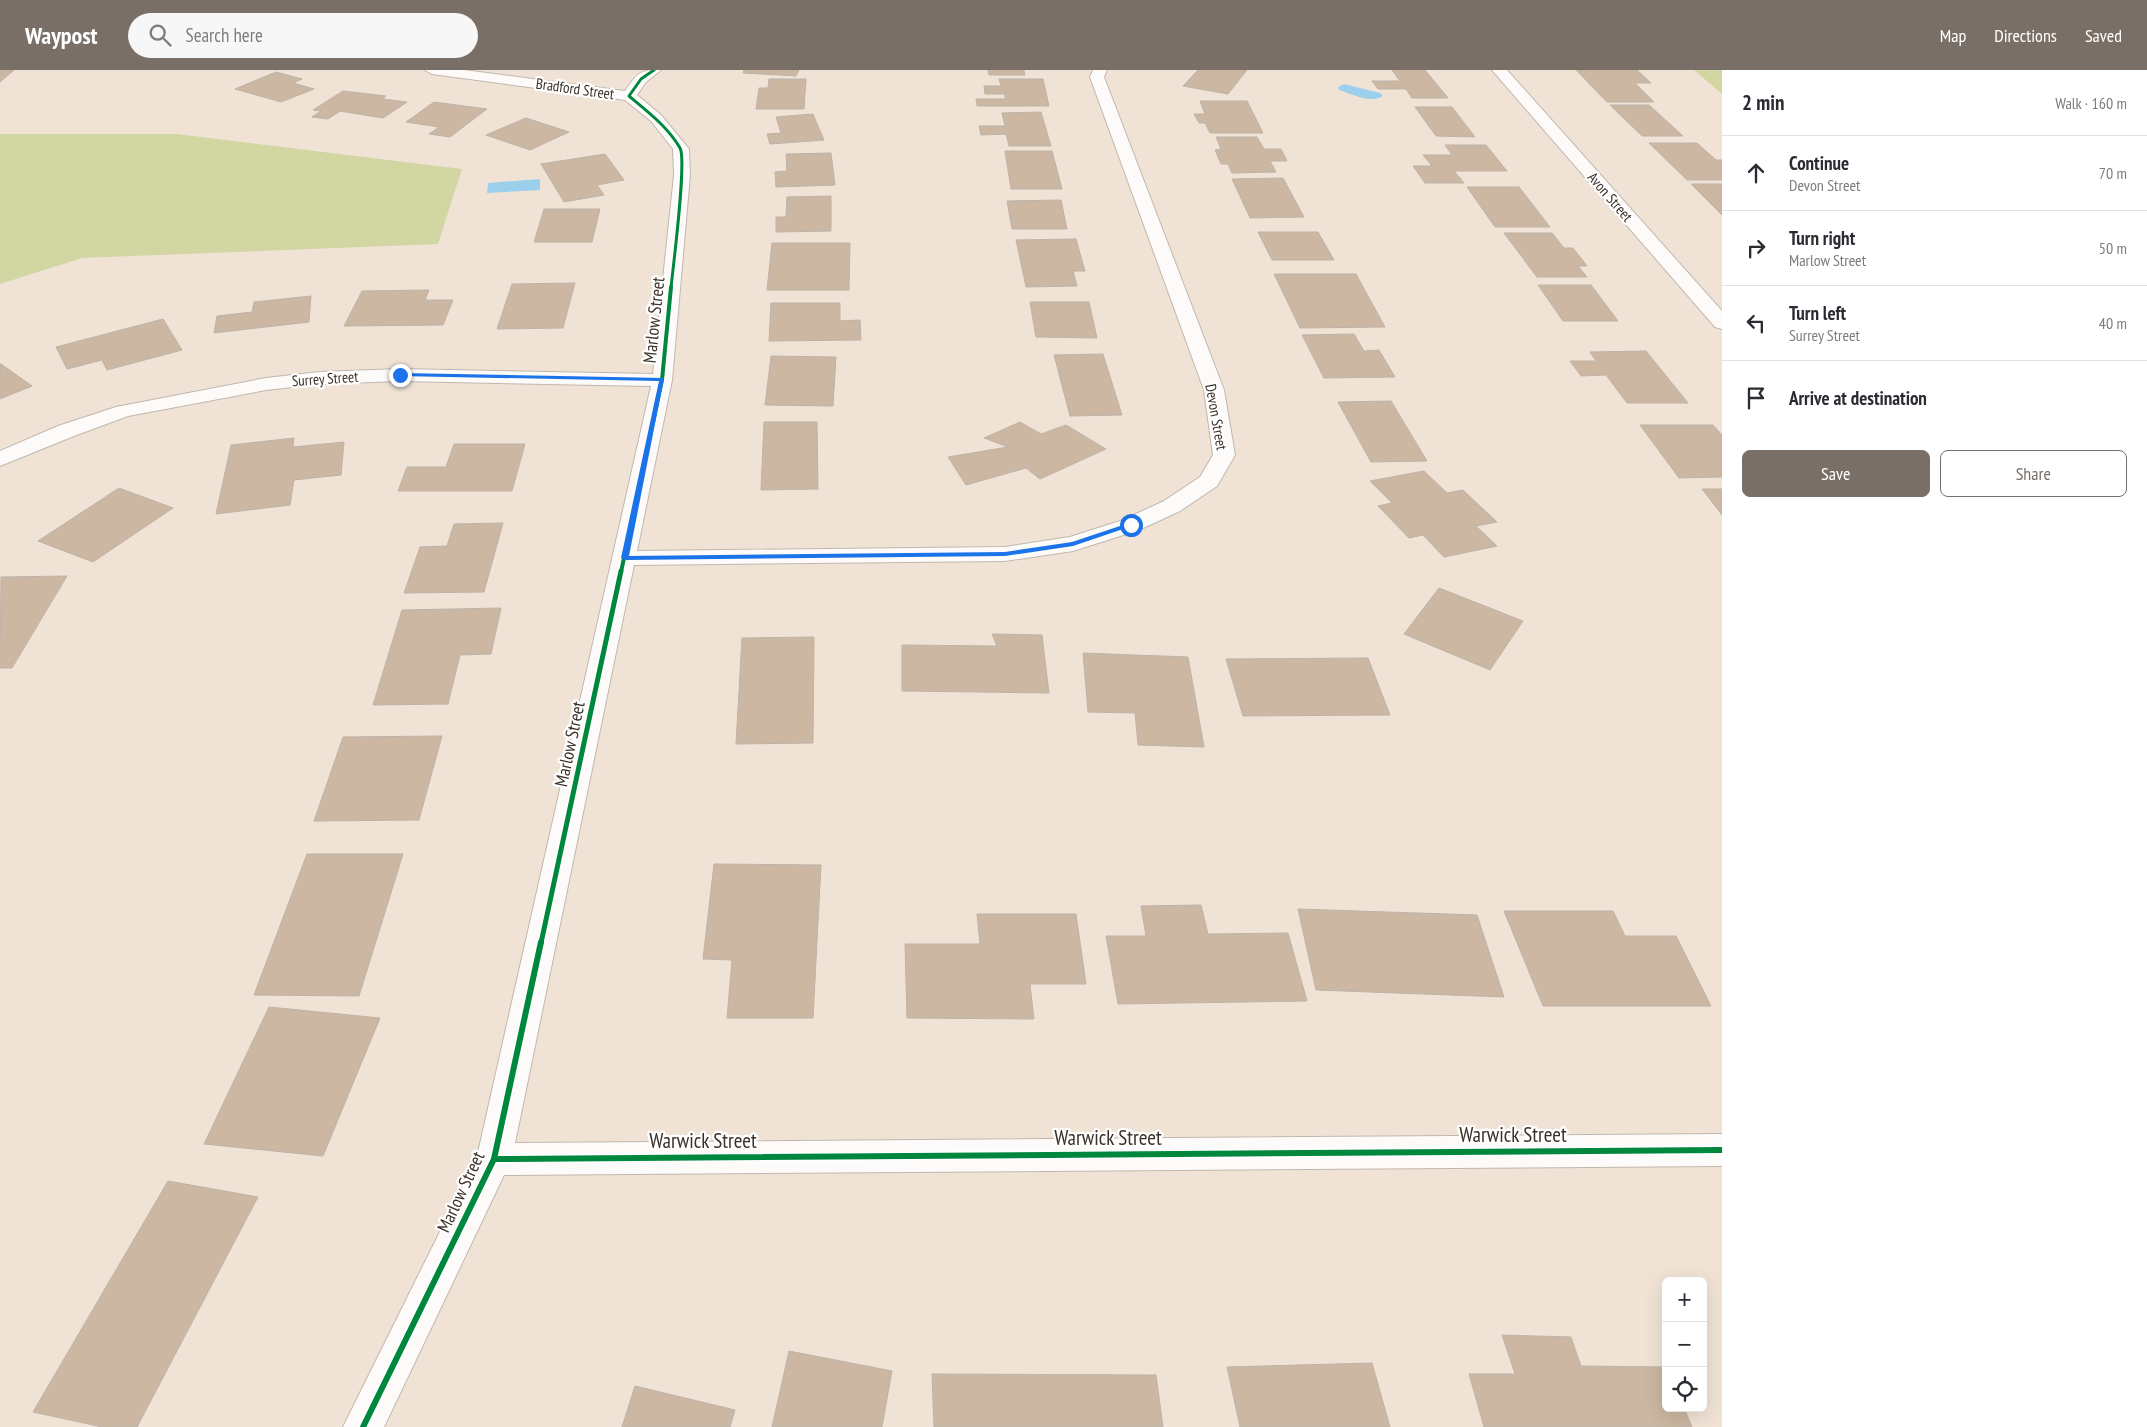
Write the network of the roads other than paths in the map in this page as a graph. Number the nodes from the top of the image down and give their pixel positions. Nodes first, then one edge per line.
1 (432, 70) edge
2 (654, 70) edge
3 (1100, 70) edge
4 (1499, 70) edge
5 (629, 96) junction
6 (1722, 323) edge
7 (662, 380) junction
8 (0, 459) edge
9 (625, 558) junction
10 (1722, 1150) edge
11 (494, 1159) junction
12 (363, 1427) edge

1 - 5 street, Bradford Street
2 - 5 street
3 - 9 street, Devon Street
4 - 6 street, Avon Street
5 - 7 street, Marlow Street
7 - 8 street, Surrey Street
7 - 9 street, Marlow Street
9 - 11 street, Marlow Street
10 - 11 street, Warwick Street
11 - 12 street, Marlow Street

